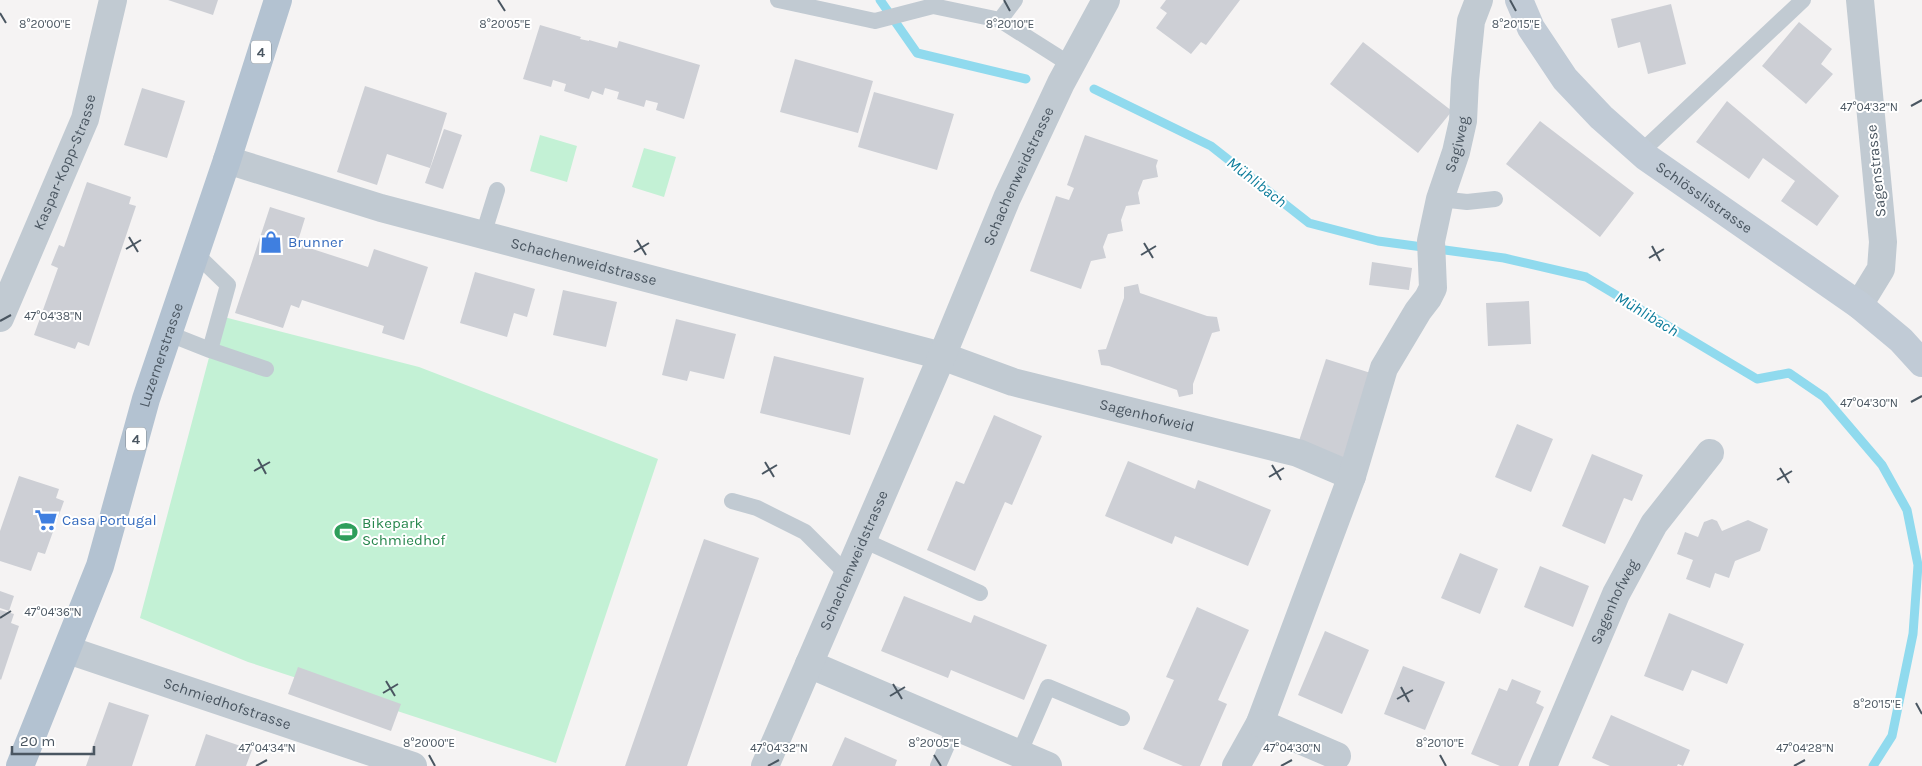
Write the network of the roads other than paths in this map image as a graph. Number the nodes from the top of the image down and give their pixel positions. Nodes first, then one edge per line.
1 (113, 0) edge
2 (278, 0) edge
3 (778, 0) edge
4 (1014, 0) edge
5 (1106, 0) edge
6 (1479, 0) edge
7 (1519, 0) edge
8 (1803, 0) edge
9 (1860, 0) edge
10 (932, 3) edge
11 (826, 5) edge
12 (1000, 20) junction
13 (1071, 64) junction
14 (1641, 152) junction
15 (227, 160) junction
16 (497, 190) dead end
17 (1440, 199) junction
18 (1495, 199) dead end
19 (483, 235) junction
20 (195, 253) junction
21 (1859, 305) junction
22 (0, 318) edge
23 (168, 333) junction
24 (210, 350) junction
25 (942, 356) junction
26 (1922, 363) edge
27 (266, 369) dead end
28 (1710, 454) dead end
29 (1352, 476) junction
30 (732, 501) dead end
31 (863, 540) junction
32 (848, 575) junction
33 (980, 593) dead end
34 (68, 650) junction
35 (809, 664) junction
36 (1122, 718) dead end
37 (1260, 723) junction
38 (955, 727) junction
39 (1019, 754) junction
40 (1337, 756) dead end
41 (20, 766) edge
42 (413, 766) edge
43 (765, 766) edge
44 (938, 766) edge
45 (1048, 766) edge
46 (1236, 766) edge
47 (1542, 766) edge

1 - 22 street, Kaspar-Kopp-Strasse
2 - 15 main road, Luzernerstrasse / 4
3 - 11 lane
4 - 12 lane
5 - 13 street, Schachenweidstrasse
6 - 17 street, Sagiweg
7 - 14 main road, Schlösslistrasse
8 - 14 lane
9 - 21 street, Sagenstrasse
10 - 11 lane
10 - 12 lane
12 - 13 lane
13 - 25 street, Schachenweidstrasse
14 - 21 main road, Schlösslistrasse
15 - 19 street, Schachenweidstrasse
15 - 20 main road, Luzernerstrasse / 4
16 - 19 lane
17 - 18 lane
17 - 29 street, Sagiweg
19 - 25 street, Schachenweidstrasse
20 - 23 main road, Luzernerstrasse / 4
20 - 24 lane
21 - 26 main road, Schlösslistrasse
23 - 24 lane
23 - 34 main road, Luzernerstrasse / 4
24 - 27 lane
25 - 29 street, Sagenhofweid
25 - 31 street, Schachenweidstrasse
28 - 47 street, Sagenhofweg
29 - 37 street
30 - 32 lane
31 - 32 street, Schachenweidstrasse
31 - 33 lane
32 - 35 street, Schachenweidstrasse
34 - 41 main road, Luzernerstrasse / 4
34 - 42 street, Schmiedhofstrasse
35 - 38 street
35 - 43 street, Schachenweidstrasse
36 - 39 lane
37 - 40 street
37 - 46 street
38 - 39 street
38 - 44 lane
39 - 45 street

